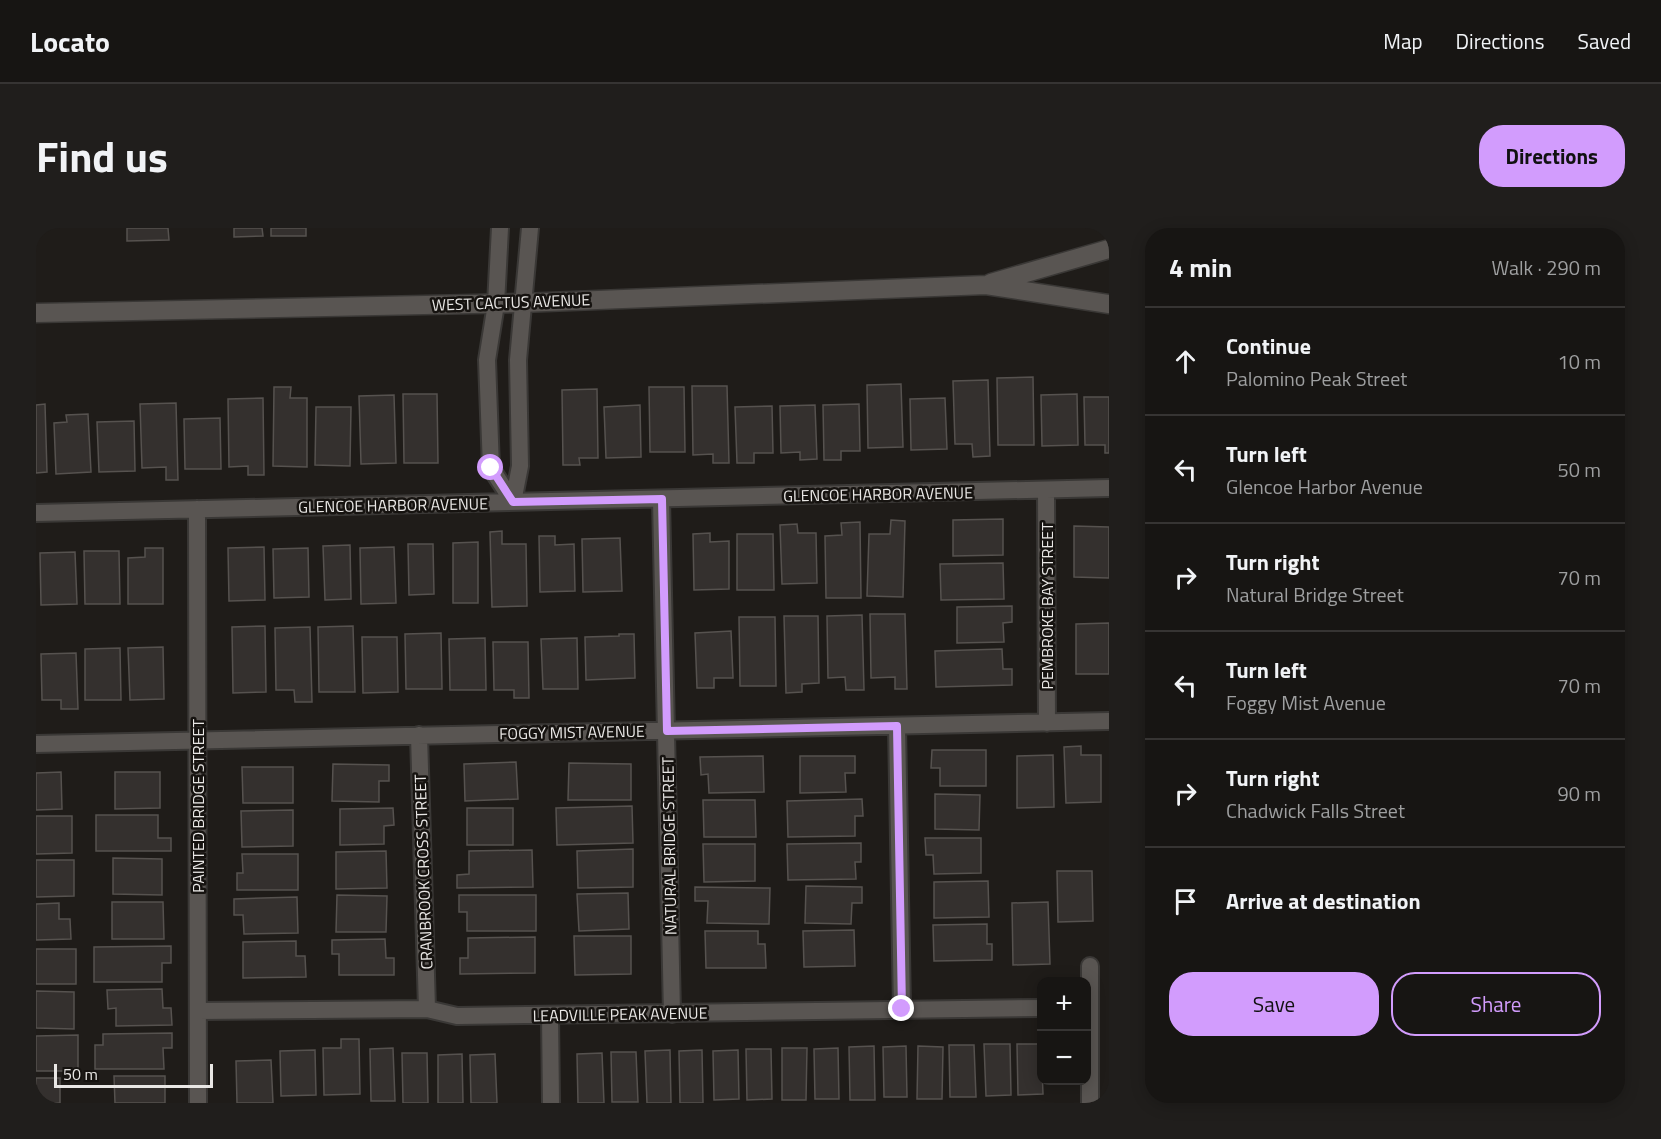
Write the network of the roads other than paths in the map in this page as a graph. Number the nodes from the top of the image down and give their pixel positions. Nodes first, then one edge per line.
1 (501, 228) edge
2 (530, 228) edge
3 (1109, 249) edge
4 (986, 285) junction
5 (521, 303) junction
6 (495, 304) junction
7 (1109, 304) edge
8 (36, 313) edge
9 (1109, 488) edge
10 (1046, 490) junction
11 (662, 499) junction
12 (513, 502) junction
13 (197, 509) junction
14 (36, 513) edge
15 (1109, 721) edge
16 (1047, 723) junction
17 (897, 726) junction
18 (667, 731) junction
19 (419, 735) junction
20 (198, 741) junction
21 (36, 744) edge
22 (1090, 966) dead end
23 (1089, 977) edge
24 (1037, 1008) edge
25 (427, 1009) junction
26 (902, 1009) junction
27 (198, 1011) junction
28 (672, 1014) junction
29 (550, 1015) junction
30 (1088, 1031) edge
31 (198, 1103) edge
32 (551, 1103) edge
33 (1090, 1103) edge

1 - 6 street
2 - 5 street
3 - 4 main road, WEST CACTUS AVENUE
4 - 5 main road, WEST CACTUS AVENUE
4 - 7 main road, WEST CACTUS AVENUE
5 - 6 main road, WEST CACTUS AVENUE
5 - 12 street
6 - 8 main road, WEST CACTUS AVENUE
6 - 12 street
9 - 10 street, GLENCOE HARBOR AVENUE
10 - 11 street, GLENCOE HARBOR AVENUE
10 - 16 street, PEMBROKE BAY STREET
11 - 12 street, GLENCOE HARBOR AVENUE
11 - 18 street, NATURAL BRIDGE STREET
12 - 13 street, GLENCOE HARBOR AVENUE
13 - 14 street, GLENCOE HARBOR AVENUE
13 - 20 street, PAINTED BRIDGE STREET
15 - 16 street, FOGGY MIST AVENUE
16 - 17 street, FOGGY MIST AVENUE
17 - 18 street, FOGGY MIST AVENUE
17 - 26 street
18 - 19 street, FOGGY MIST AVENUE
18 - 28 street, NATURAL BRIDGE STREET
19 - 20 street, FOGGY MIST AVENUE
19 - 25 street, CRANBROOK CROSS STREET
20 - 21 street, FOGGY MIST AVENUE
20 - 27 street, PAINTED BRIDGE STREET
22 - 23 street
24 - 26 street, LEADVILLE PEAK AVENUE
25 - 27 street, LEADVILLE PEAK AVENUE
25 - 29 street, LEADVILLE PEAK AVENUE
26 - 28 street, LEADVILLE PEAK AVENUE
27 - 31 street, PAINTED BRIDGE STREET
28 - 29 street, LEADVILLE PEAK AVENUE
29 - 32 street
30 - 33 street

